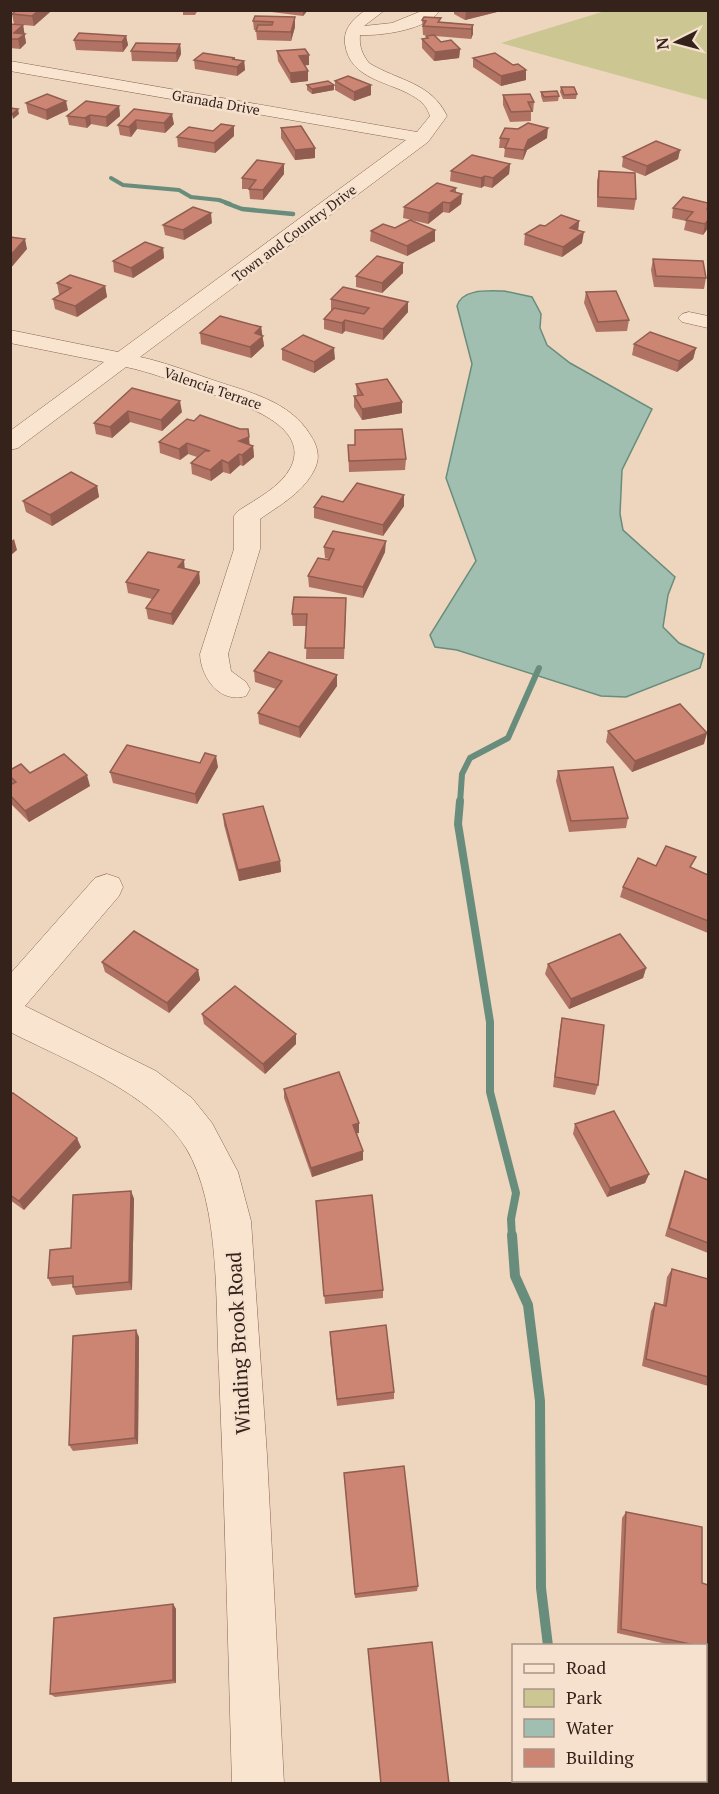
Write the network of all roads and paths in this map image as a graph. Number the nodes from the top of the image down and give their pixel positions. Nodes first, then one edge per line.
1 (378, 10) edge
2 (433, 13) edge
3 (354, 30) junction
4 (10, 66) edge
5 (422, 138) junction
6 (10, 336) edge
7 (124, 359) junction
8 (10, 443) edge
9 (236, 689) dead end
10 (107, 887) dead end
11 (10, 999) edge
12 (10, 1015) edge
13 (258, 1784) edge

1 - 3 street
2 - 3 street
3 - 5 street, Town and Country Drive
4 - 5 street, Granada Drive
5 - 7 street, Town and Country Drive
6 - 7 street, Valencia Terrace
7 - 8 street, Town and Country Drive
7 - 9 street, Valencia Terrace
10 - 11 street
12 - 13 street, Winding Brook Road

